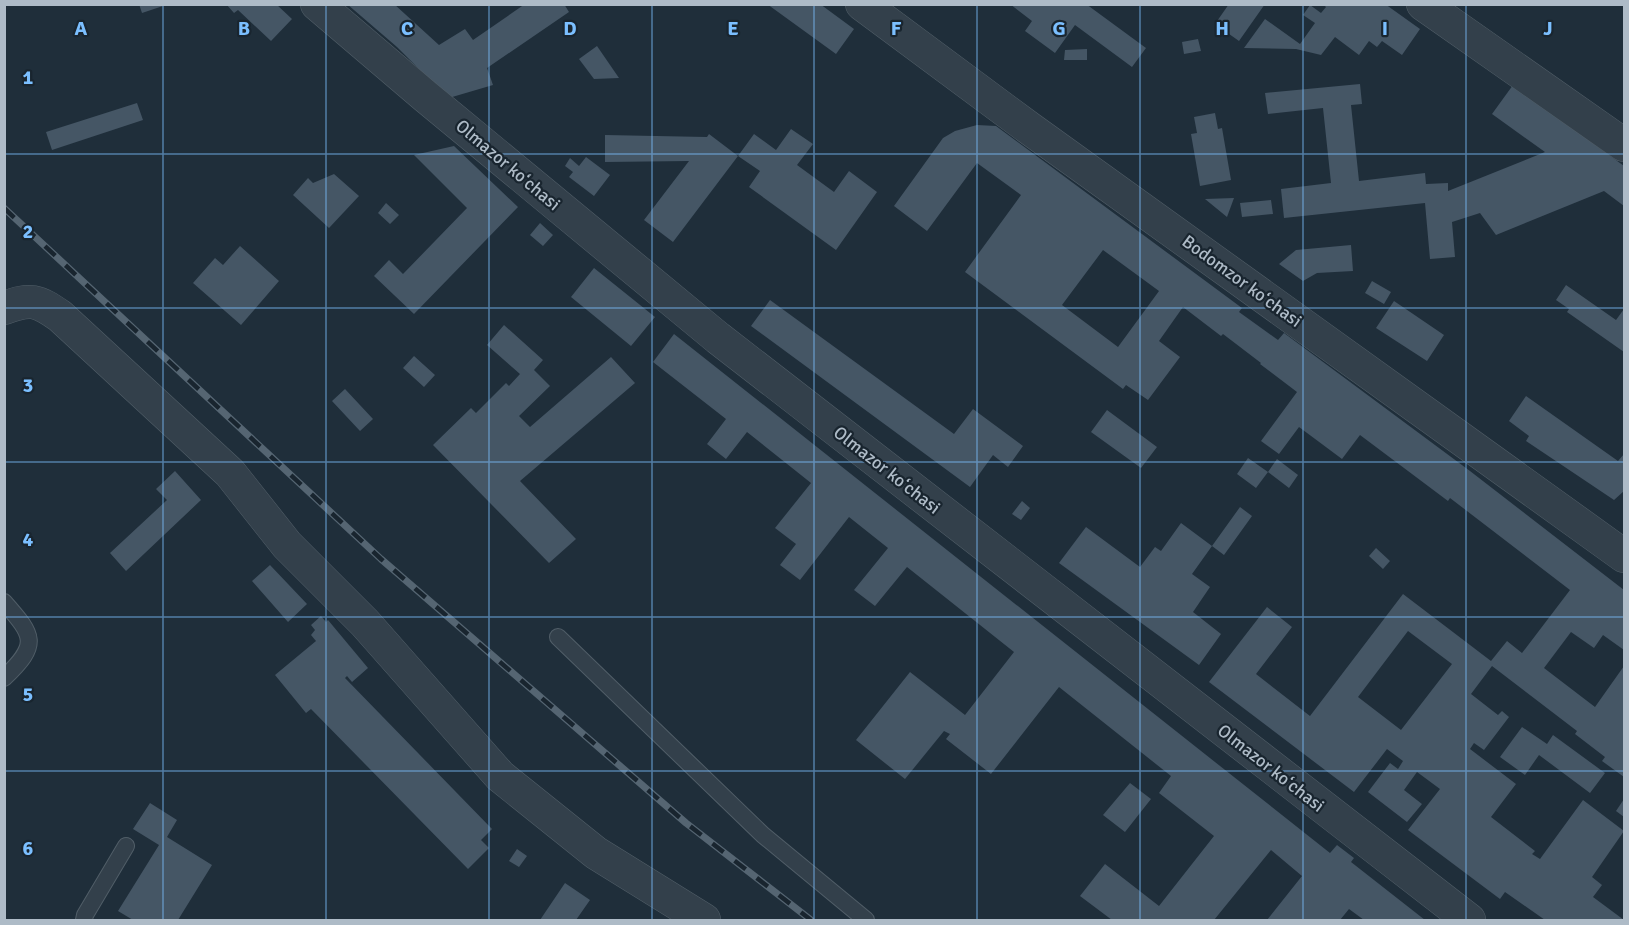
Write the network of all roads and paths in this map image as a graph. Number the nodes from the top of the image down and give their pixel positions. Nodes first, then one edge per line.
1 (317, 4) edge
2 (862, 4) edge
3 (1423, 4) edge
4 (1624, 145) edge
5 (4, 308) edge
6 (1624, 556) edge
7 (4, 602) edge
8 (558, 637) dead end
9 (4, 678) edge
10 (126, 846) dead end
11 (88, 919) edge
12 (704, 921) edge
13 (866, 921) edge
14 (1469, 921) edge

1 - 14 street, Olmazor koʻchasi
2 - 6 street, Bodomzor koʻchasi
3 - 4 street
5 - 12 street
7 - 9 lane
8 - 13 lane
10 - 11 lane

